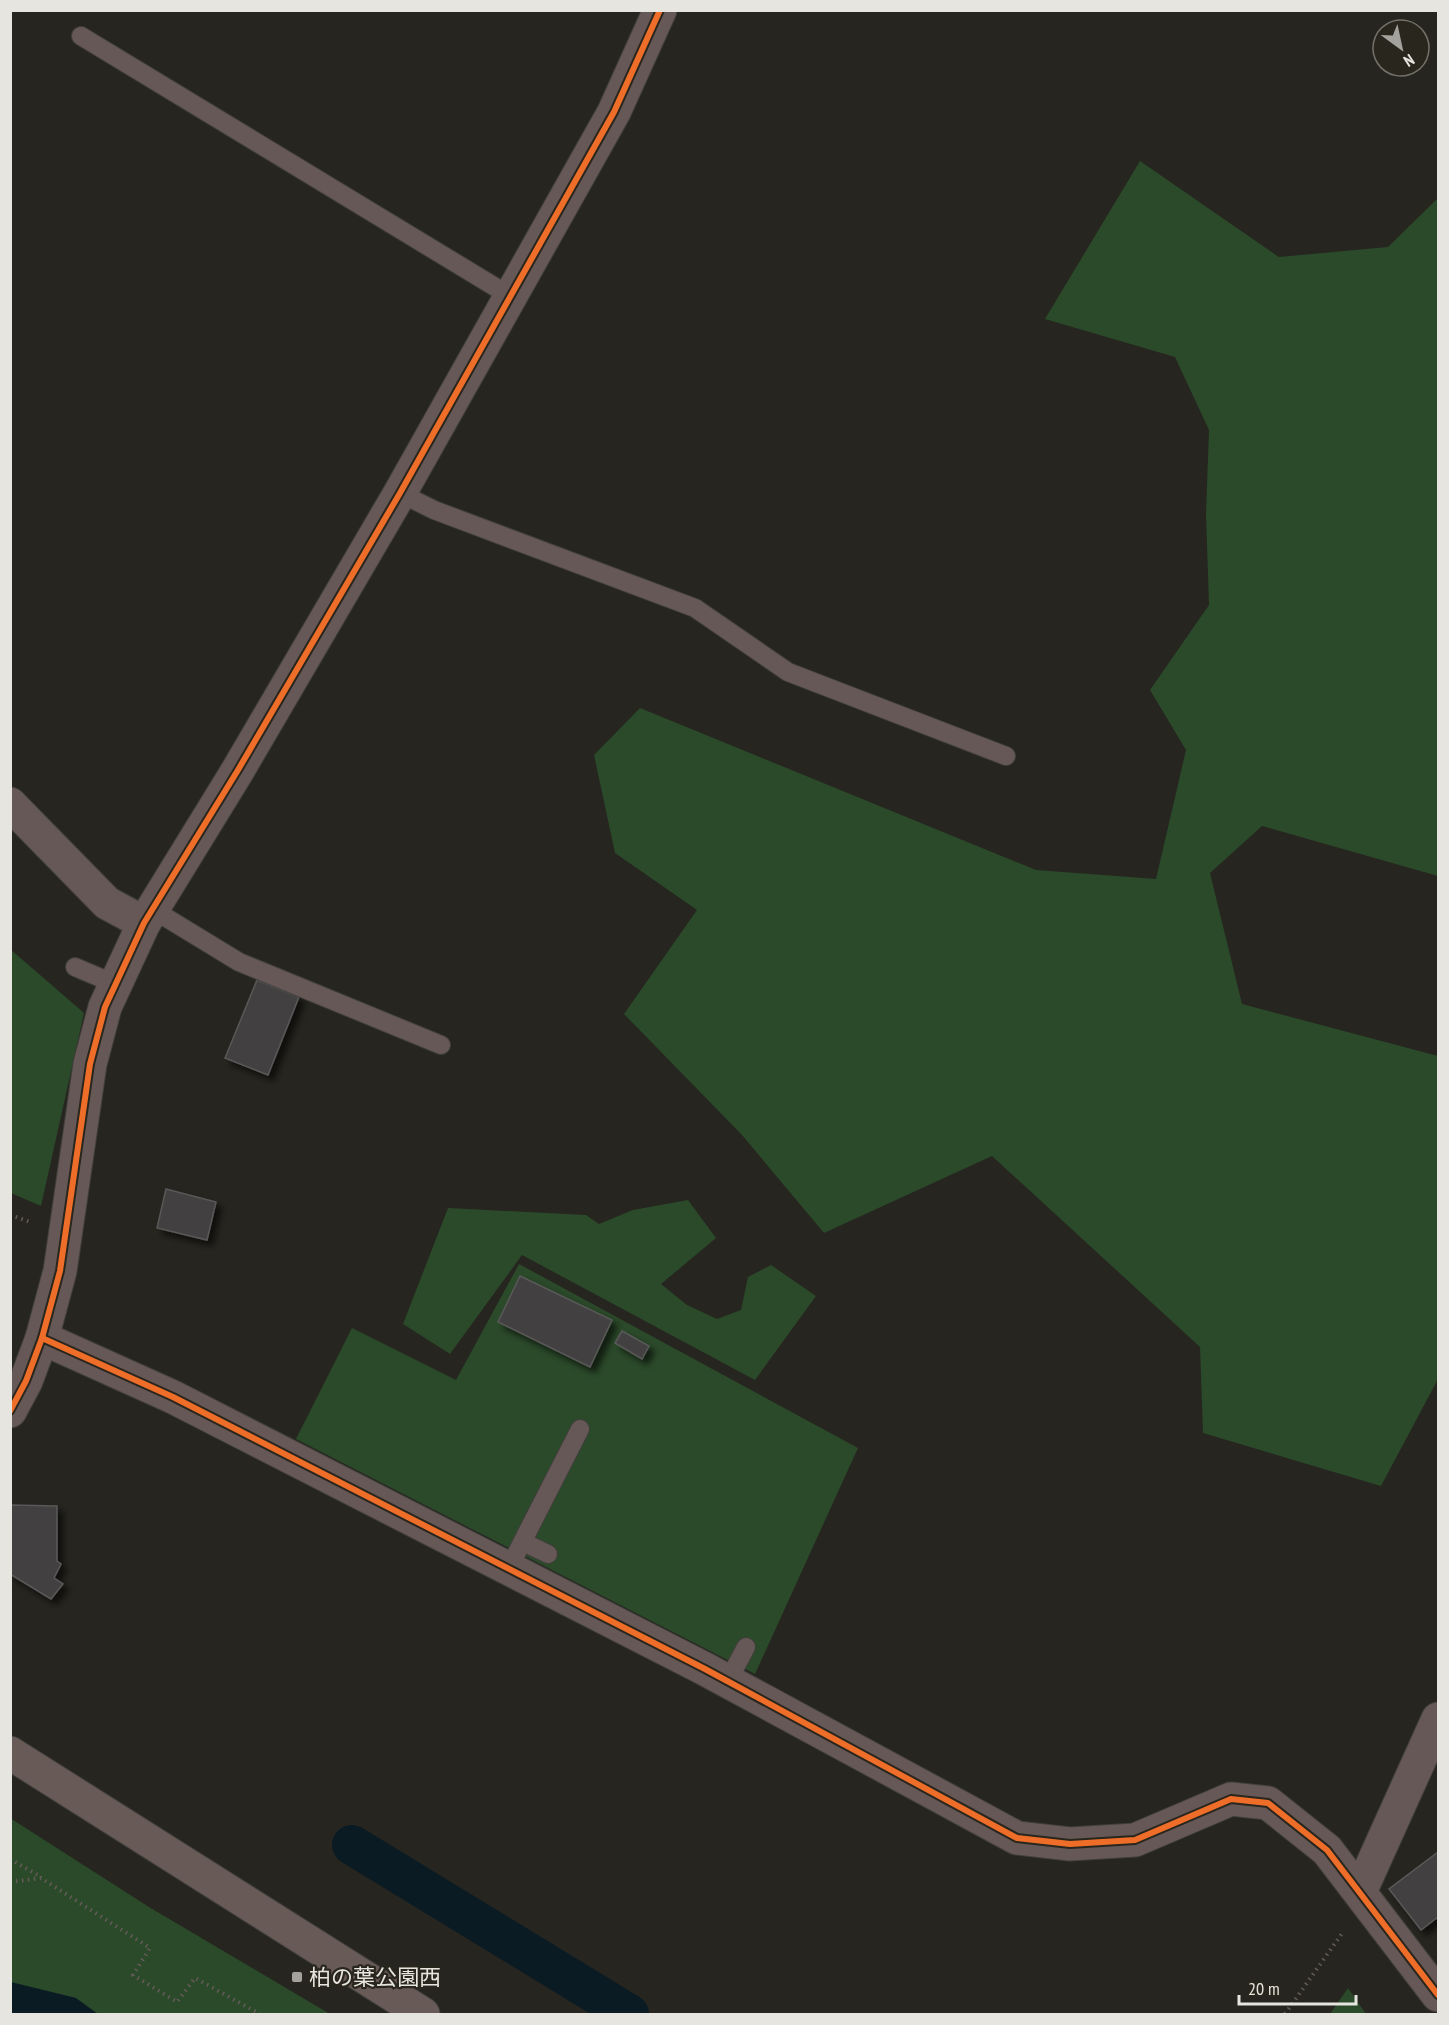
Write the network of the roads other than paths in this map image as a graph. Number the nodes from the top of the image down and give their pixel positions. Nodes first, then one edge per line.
1 (660, 10) edge
2 (81, 36) dead end
3 (510, 296) junction
4 (400, 493) junction
5 (1006, 756) dead end
6 (10, 804) edge
7 (148, 916) junction
8 (75, 967) dead end
9 (115, 984) junction
10 (441, 1045) dead end
11 (42, 1338) junction
12 (18, 1378) edge
13 (10, 1412) edge
14 (580, 1429) dead end
15 (548, 1554) dead end
16 (516, 1556) junction
17 (746, 1647) dead end
18 (728, 1681) junction
19 (1438, 1720) edge
20 (10, 1753) edge
21 (1360, 1892) junction
22 (1438, 1995) edge
23 (423, 2014) edge

1 - 3 street
2 - 3 lane
3 - 4 street
4 - 5 lane
4 - 7 street
6 - 7 street
7 - 9 street
7 - 10 lane
8 - 9 lane
9 - 11 street
11 - 12 street
11 - 16 street
12 - 13 street
14 - 16 lane
15 - 16 lane
16 - 18 street
17 - 18 lane
18 - 21 street
19 - 21 street
20 - 23 street
21 - 22 street

